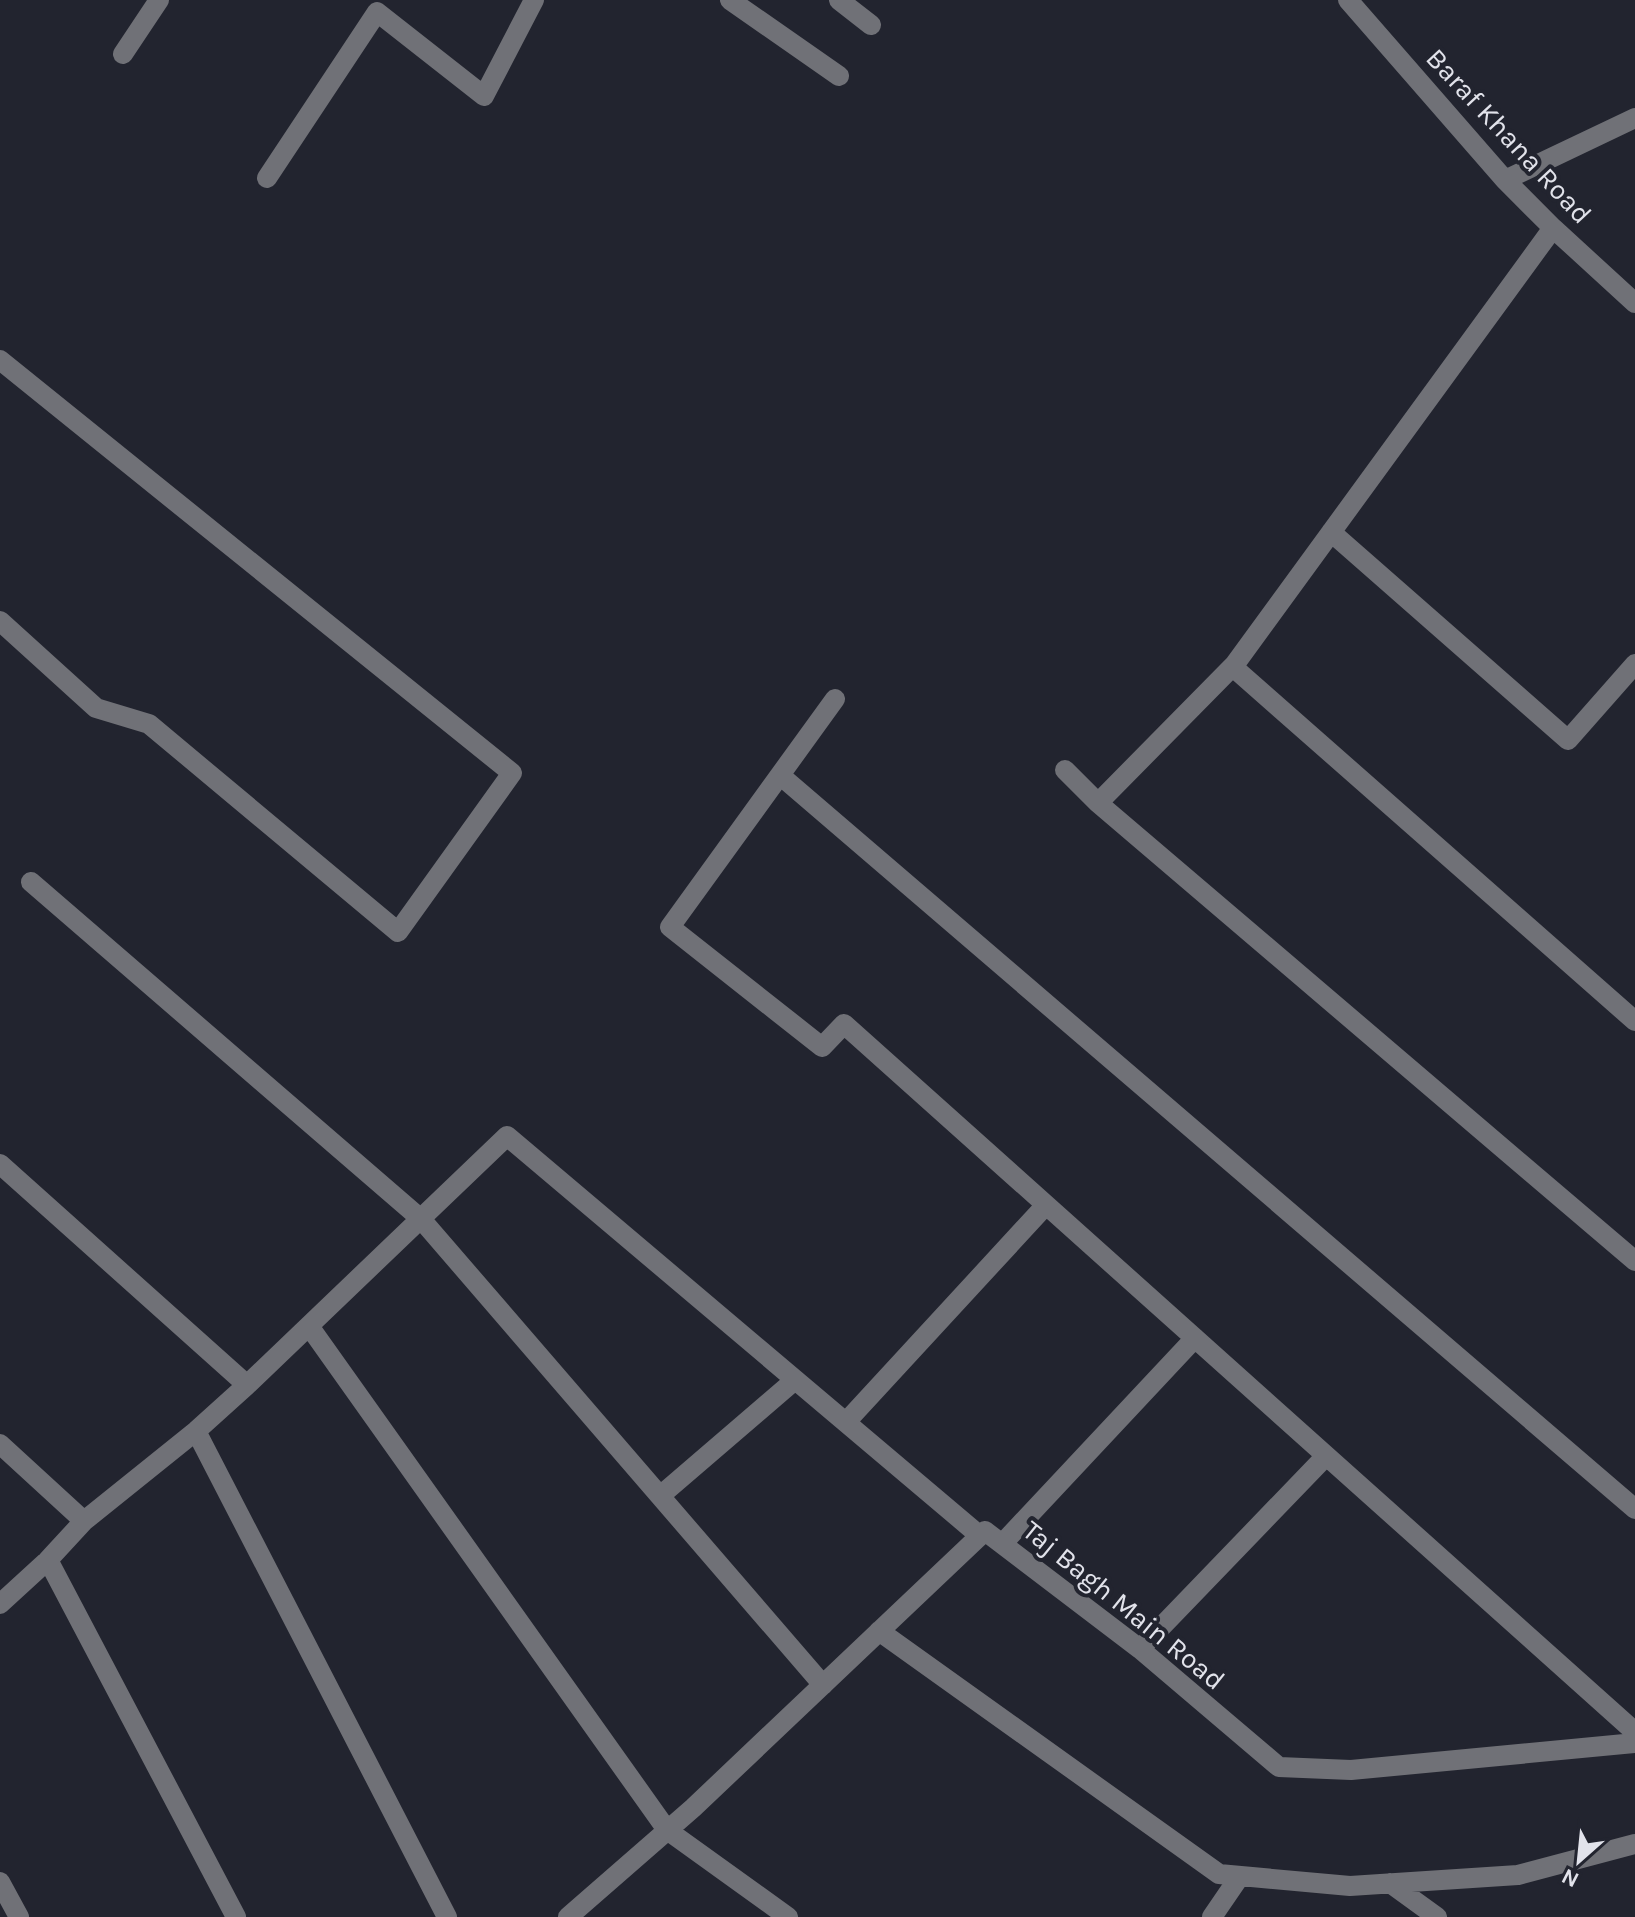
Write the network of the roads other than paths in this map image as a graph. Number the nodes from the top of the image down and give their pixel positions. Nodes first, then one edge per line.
1 (159, 0) edge
2 (534, 0) edge
3 (730, 0) edge
4 (839, 0) edge
5 (1353, 2) edge
6 (871, 25) dead end
7 (123, 54) dead end
8 (839, 76) dead end
9 (1635, 118) edge
10 (267, 178) dead end
11 (1505, 180) junction
12 (1553, 228) junction
13 (1635, 303) edge
14 (0, 360) edge
15 (1331, 532) junction
16 (0, 621) edge
17 (1635, 664) edge
18 (1233, 667) junction
19 (835, 699) dead end
20 (1065, 770) dead end
21 (781, 776) junction
22 (1098, 803) junction
23 (31, 882) dead end
24 (1635, 1021) edge
25 (0, 1164) edge
26 (1046, 1205) junction
27 (421, 1219) junction
28 (1635, 1261) edge
29 (309, 1326) junction
30 (1195, 1338) junction
31 (795, 1380) junction
32 (247, 1385) junction
33 (846, 1422) junction
34 (196, 1431) junction
35 (0, 1444) edge
36 (1326, 1456) junction
37 (660, 1496) junction
38 (1635, 1509) edge
39 (84, 1521) junction
40 (979, 1535) junction
41 (1002, 1544) junction
42 (48, 1560) junction
43 (0, 1604) edge
44 (879, 1631) junction
45 (1140, 1649) junction
46 (823, 1685) junction
47 (1635, 1732) edge
48 (1635, 1743) edge
49 (667, 1830) junction
50 (1635, 1844) edge
51 (1240, 1876) junction
52 (0, 1882) edge
53 (1390, 1883) junction
54 (19, 1917) edge
55 (236, 1917) edge
56 (447, 1917) edge
57 (568, 1917) edge
58 (788, 1917) edge
59 (1212, 1917) edge
60 (1437, 1917) edge

1 - 7 street
2 - 10 street
3 - 8 street
4 - 6 street
5 - 11 street, Baraf Khana Road
9 - 11 street
11 - 12 street, Baraf Khana Road
12 - 13 street, Baraf Khana Road
12 - 15 street
14 - 16 street
15 - 17 street
15 - 18 street
18 - 22 street
18 - 24 street
19 - 21 street
20 - 22 street
21 - 26 street
21 - 38 street
22 - 28 street
23 - 27 street
25 - 32 street
26 - 30 street
26 - 33 street
27 - 29 street
27 - 31 street
27 - 37 street
29 - 32 street
29 - 49 street
30 - 36 street
30 - 41 street
31 - 33 street
31 - 37 street
32 - 34 street
33 - 40 street
34 - 39 street
34 - 56 street
35 - 39 street
36 - 45 street
36 - 47 street
37 - 46 street
39 - 42 street
40 - 41 street, Taj Bagh Main Road
40 - 44 street, Taj Bagh Main Road
41 - 45 street, Taj Bagh Main Road
42 - 43 street
42 - 55 street
44 - 46 street, Taj Bagh Main Road
44 - 51 street
45 - 48 street, Taj Bagh Main Road
46 - 49 street, Taj Bagh Main Road
49 - 57 street, Taj Bagh Main Road
49 - 58 street
50 - 53 street
51 - 53 street
51 - 59 street
52 - 54 street
53 - 60 street

